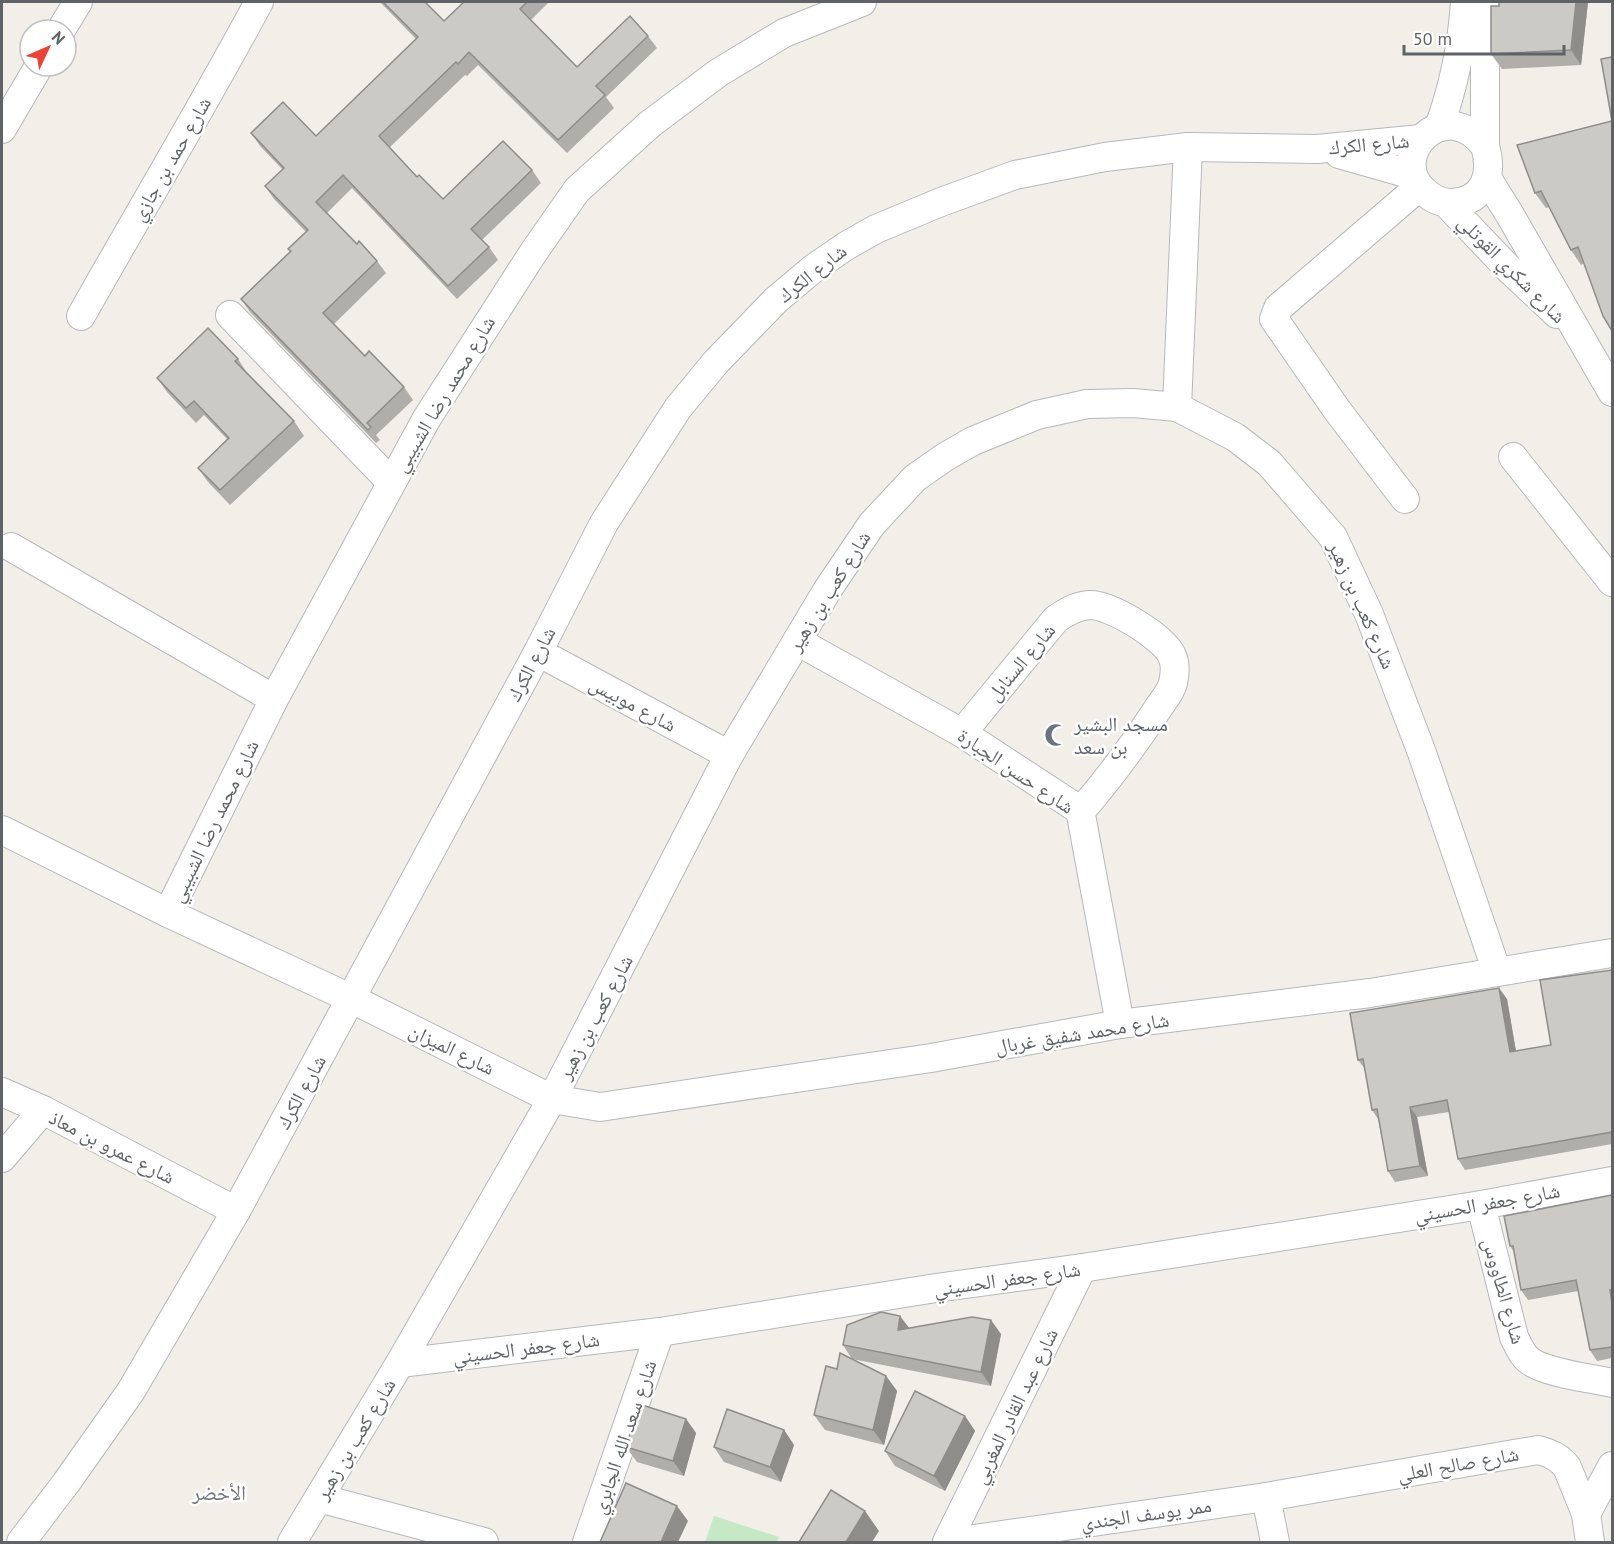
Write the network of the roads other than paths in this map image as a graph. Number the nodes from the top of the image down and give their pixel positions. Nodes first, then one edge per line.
1 (78, 2) edge
2 (259, 2) edge
3 (862, 2) edge
4 (1465, 2) edge
5 (1485, 2) edge
6 (68, 18) edge
7 (32, 78) edge
8 (2, 129) edge
9 (1430, 133) junction
10 (1485, 146) junction
11 (1188, 147) junction
12 (1317, 149) junction
13 (1487, 178) junction
14 (1416, 181) junction
15 (1446, 203) junction
16 (230, 315) dead end
17 (81, 316) dead end
18 (1579, 334) junction
19 (1612, 392) edge
20 (1177, 407) junction
21 (1513, 457) dead end
22 (391, 482) junction
23 (1405, 499) dead end
24 (10, 547) dead end
25 (1612, 582) edge
26 (797, 641) junction
27 (538, 652) junction
28 (274, 699) junction
29 (962, 733) junction
30 (729, 755) junction
31 (1080, 812) junction
32 (2, 830) edge
33 (168, 913) junction
34 (1612, 953) edge
35 (1497, 972) junction
36 (352, 999) junction
37 (1120, 1024) junction
38 (2, 1092) edge
39 (552, 1099) junction
40 (43, 1110) junction
41 (2, 1158) edge
42 (1612, 1181) edge
43 (1481, 1205) junction
44 (236, 1211) junction
45 (1082, 1268) junction
46 (660, 1332) junction
47 (400, 1363) junction
48 (1612, 1383) edge
49 (1612, 1466) edge
50 (1266, 1497) junction
51 (319, 1498) junction
52 (1586, 1514) junction
53 (21, 1542) edge
54 (292, 1542) edge
55 (484, 1542) edge
56 (587, 1542) edge
57 (947, 1542) edge
58 (954, 1542) edge
59 (1275, 1542) edge
60 (1590, 1542) edge

1 - 6 street
2 - 17 street, شارع حمد بن جازي
3 - 22 street, شارع محمد رضا الشبيبي
4 - 9 street
5 - 10 street
7 - 8 street
9 - 10 street
9 - 12 street, شارع الكرك
9 - 14 street
10 - 13 street
11 - 12 street, شارع الكرك
11 - 20 street
11 - 27 street, شارع الكرك
12 - 14 street, شارع الكرك
13 - 15 street
13 - 18 street, شارع شكري القوتلي
14 - 15 street
14 - 23 street
15 - 18 street, شارع شكري القوتلي
16 - 22 street
18 - 19 street, شارع شكري القوتلي
20 - 26 street, شارع كعب بن زهير
20 - 35 street, شارع كعب بن زهير
21 - 25 street
22 - 28 street, شارع محمد رضا الشبيبي
24 - 28 street
26 - 29 street, شارع حسن الجبارة
26 - 30 street, شارع كعب بن زهير
27 - 30 street, شارع موبيس
27 - 36 street, شارع الكرك
28 - 33 street, شارع محمد رضا الشبيبي
29 - 31 street, شارع حسن الجبارة
29 - 31 street, شارع السنابل
30 - 39 street, شارع كعب بن زهير
31 - 37 street, شارع حسن الجبارة
32 - 33 street, شارع محمد رضا الشبيبي
33 - 36 street, شارع محمد رضا الشبيبي
34 - 35 street, شارع محمد شفيق غربال
35 - 37 street, شارع محمد شفيق غربال
36 - 39 street, شارع الميزان
36 - 44 street, شارع الكرك
37 - 39 street, شارع محمد شفيق غربال
38 - 40 street
39 - 47 street, شارع كعب بن زهير
40 - 41 street, شارع عمرو بن معاذ
40 - 44 street, شارع عمرو بن معاذ
42 - 43 street, شارع جعفر الحسيني
43 - 45 street, شارع جعفر الحسيني
43 - 48 street, شارع الطاووس
44 - 53 street, شارع الكرك
45 - 46 street, شارع جعفر الحسيني
45 - 57 street, شارع عبد القادر المغربي
46 - 47 street, شارع جعفر الحسيني
46 - 56 street, شارع سعد الله الجابري
47 - 51 street, شارع كعب بن زهير
49 - 52 street
50 - 52 street, شارع صالح العلي
50 - 58 street, ممر يوسف الجندي
50 - 59 street
51 - 54 street, شارع كعب بن زهير
51 - 55 street
52 - 60 street, شارع صالح العلي

